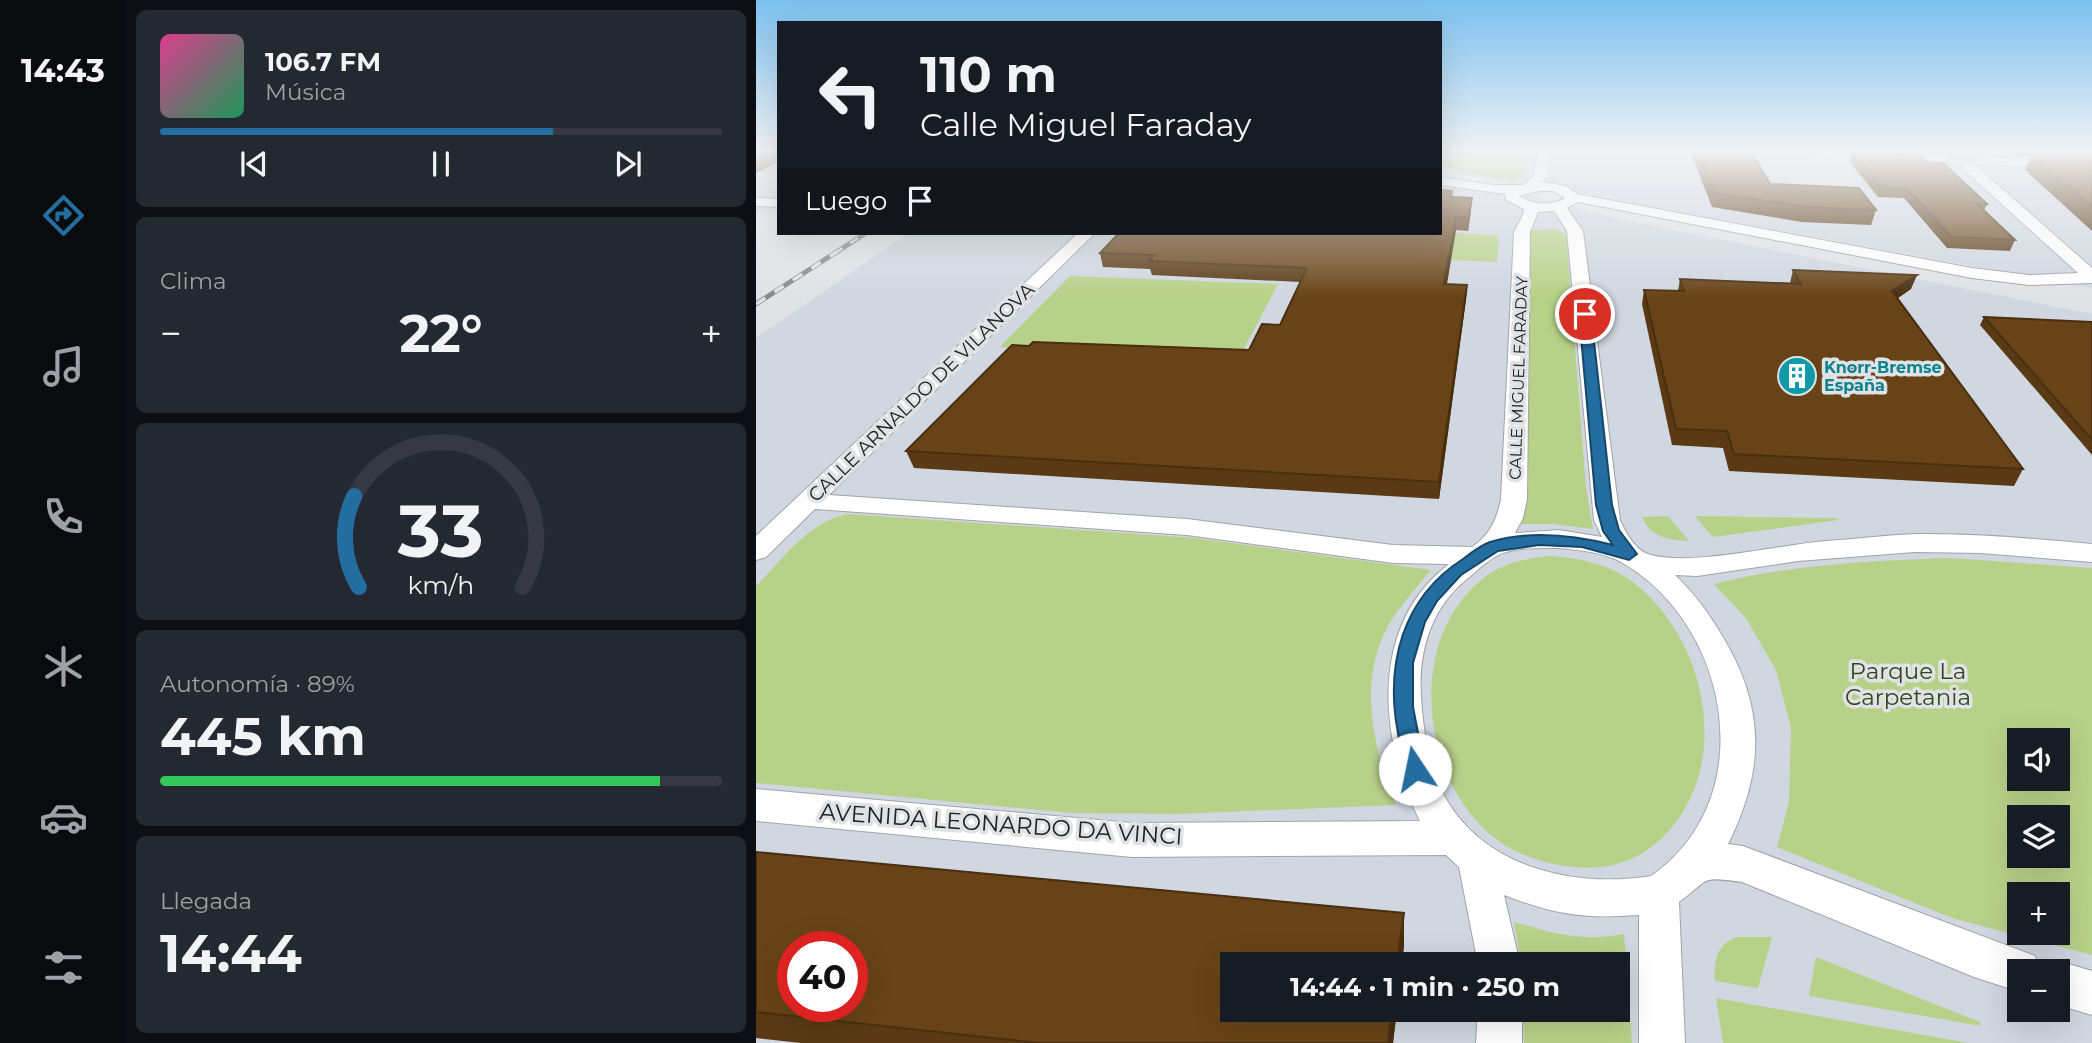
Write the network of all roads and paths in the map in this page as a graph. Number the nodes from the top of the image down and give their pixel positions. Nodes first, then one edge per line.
1 (1527, 200) edge
2 (1536, 200) edge
3 (1536, 200) edge
4 (1558, 200) edge
5 (2006, 200) edge
6 (756, 202) edge
7 (777, 203) edge
8 (1561, 212) junction
9 (1524, 228) junction
10 (1085, 235) edge
11 (2092, 278) edge
12 (808, 501) junction
13 (756, 551) edge
14 (1486, 551) junction
15 (2092, 553) edge
16 (1635, 559) junction
17 (756, 805) edge
18 (1467, 849) junction
19 (1693, 864) junction
20 (1660, 893) junction
21 (1496, 952) edge
22 (2007, 967) edge
23 (2070, 987) edge
24 (2092, 993) edge
25 (1500, 1022) edge
26 (1499, 1043) edge
27 (1662, 1043) edge

1 - 9 street, CALLE MIGUEL FARADAY
2 - 8 street
3 - 8 street
4 - 8 street
5 - 11 street
6 - 7 street
8 - 9 street
8 - 11 street
8 - 16 street
9 - 14 street, CALLE MIGUEL FARADAY
10 - 12 street, CALLE ARNALDO DE VILANOVA
12 - 13 street, CALLE ARNALDO DE VILANOVA
12 - 14 street
14 - 16 street
14 - 18 street
15 - 16 street
16 - 19 street
17 - 18 street, AVENIDA LEONARDO DA VINCI
18 - 20 street
18 - 21 street
19 - 20 street
19 - 22 street
20 - 27 street
23 - 24 street
25 - 26 street

